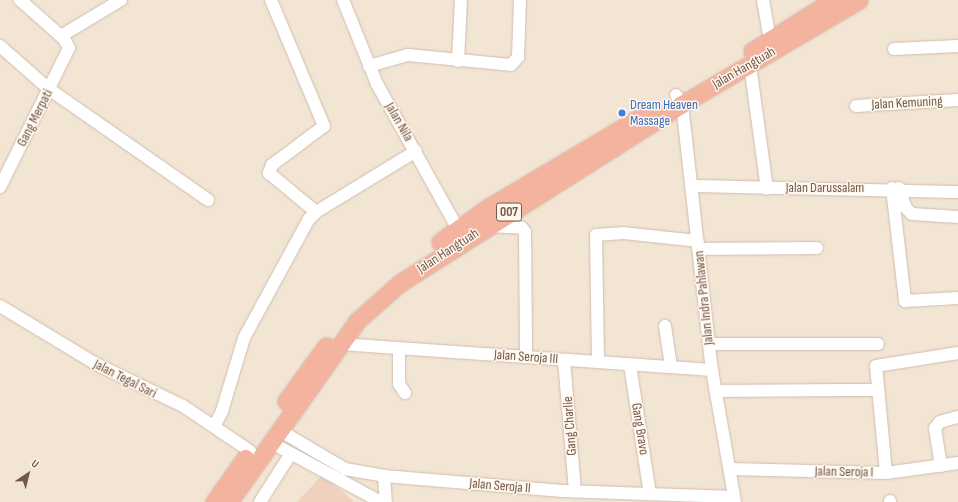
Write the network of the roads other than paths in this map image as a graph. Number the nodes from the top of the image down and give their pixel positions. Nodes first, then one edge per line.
1 (20, 0) edge
2 (121, 0) edge
3 (271, 0) edge
4 (343, 0) edge
5 (461, 0) edge
6 (520, 0) edge
7 (763, 0) edge
8 (833, 0) edge
9 (859, 0) edge
10 (61, 36) junction
11 (770, 40) junction
12 (0, 46) edge
13 (958, 46) edge
14 (894, 49) dead end
15 (458, 61) junction
16 (750, 65) junction
17 (369, 66) junction
18 (49, 89) junction
19 (679, 99) junction
20 (958, 100) edge
21 (856, 106) dead end
22 (416, 151) junction
23 (692, 186) junction
24 (0, 187) edge
25 (895, 188) junction
26 (767, 189) junction
27 (958, 192) edge
28 (208, 200) dead end
29 (316, 212) junction
30 (958, 218) edge
31 (486, 226) junction
32 (462, 235) junction
33 (698, 245) junction
34 (817, 248) dead end
35 (958, 298) edge
36 (0, 306) edge
37 (665, 326) dead end
38 (340, 344) junction
39 (709, 344) junction
40 (878, 344) dead end
41 (399, 351) junction
42 (958, 354) edge
43 (526, 356) junction
44 (564, 360) junction
45 (598, 362) junction
46 (630, 365) junction
47 (671, 366) junction
48 (712, 370) junction
49 (311, 375) junction
50 (876, 390) junction
51 (716, 391) junction
52 (405, 393) dead end
53 (958, 417) edge
54 (215, 425) junction
55 (274, 436) junction
56 (250, 451) junction
57 (290, 455) junction
58 (958, 463) edge
59 (940, 466) junction
60 (730, 469) junction
61 (886, 473) junction
62 (384, 476) junction
63 (575, 492) junction
64 (650, 494) junction
65 (562, 496) edge
66 (626, 498) edge
67 (681, 498) edge
68 (735, 499) edge
69 (214, 502) edge
70 (229, 502) edge
71 (260, 502) edge
72 (381, 502) edge
73 (386, 502) edge

1 - 10 street
2 - 10 street
3 - 29 street
4 - 17 street, Jalan Nila
5 - 15 street
6 - 15 street
7 - 11 street
8 - 11 highway, Jalan Hangtuah / 007
9 - 16 highway, Jalan Hangtuah / 007
10 - 18 street, Gang Merpati
11 - 19 highway, Jalan Hangtuah / 007
12 - 18 street
13 - 14 street
15 - 17 street
16 - 19 highway, Jalan Hangtuah / 007
16 - 26 street
17 - 22 street, Jalan Nila
18 - 24 street, Gang Merpati
18 - 28 street
19 - 23 street, Jalan Indra Pahlawan
19 - 31 highway, Jalan Hangtuah / 007
19 - 32 highway, Jalan Hangtuah / 007
20 - 21 street, Jalan Kemuning
22 - 29 street
22 - 32 street, Jalan Nila
23 - 26 street, Jalan Darussalam
23 - 33 street, Jalan Indra Pahlawan
25 - 26 street, Jalan Darussalam
25 - 27 street, Jalan Darussalam
25 - 30 street
25 - 35 street
29 - 54 street
31 - 32 highway, Jalan Hangtuah / 007
31 - 43 street
32 - 38 highway, Jalan Hangtuah / 007
32 - 49 highway, Jalan Hangtuah / 007
33 - 34 street
33 - 39 street, Jalan Indra Pahlawan
33 - 45 street
36 - 54 street, Jalan Tegal Sari
37 - 47 street
38 - 41 street, Jalan Seroja III
38 - 49 highway, Jalan Hangtuah / 007
39 - 40 street
39 - 48 street, Jalan Indra Pahlawan
41 - 43 street, Jalan Seroja III
41 - 52 street
42 - 50 street
43 - 44 street, Jalan Seroja III
44 - 45 street, Jalan Seroja III
44 - 63 street, Gang Charlie
45 - 46 street, Jalan Seroja III
46 - 47 street, Jalan Seroja III
46 - 64 street, Gang Bravo
47 - 48 street, Jalan Seroja III
48 - 51 street, Jalan Indra Pahlawan
49 - 55 highway, Jalan Hangtuah / 007
49 - 56 highway, Jalan Hangtuah / 007
50 - 51 street
50 - 61 street
51 - 60 street, Jalan Indra Pahlawan
53 - 59 street
54 - 56 street, Jalan Tegal Sari
55 - 57 street
55 - 62 street, Jalan Seroja II
55 - 70 highway, Jalan Hangtuah / 007
56 - 69 highway, Jalan Hangtuah / 007
57 - 71 street
57 - 72 street
58 - 59 street, Jalan Seroja I
59 - 61 street, Jalan Seroja I
60 - 61 street, Jalan Seroja I
60 - 68 street, Jalan Indra Pahlawan
62 - 65 street, Jalan Seroja II
62 - 73 street
63 - 65 street, Jalan Seroja II
63 - 66 street, Jalan Seroja II
64 - 66 street, Jalan Seroja II
64 - 67 street, Jalan Seroja II
67 - 68 street, Jalan Seroja II

